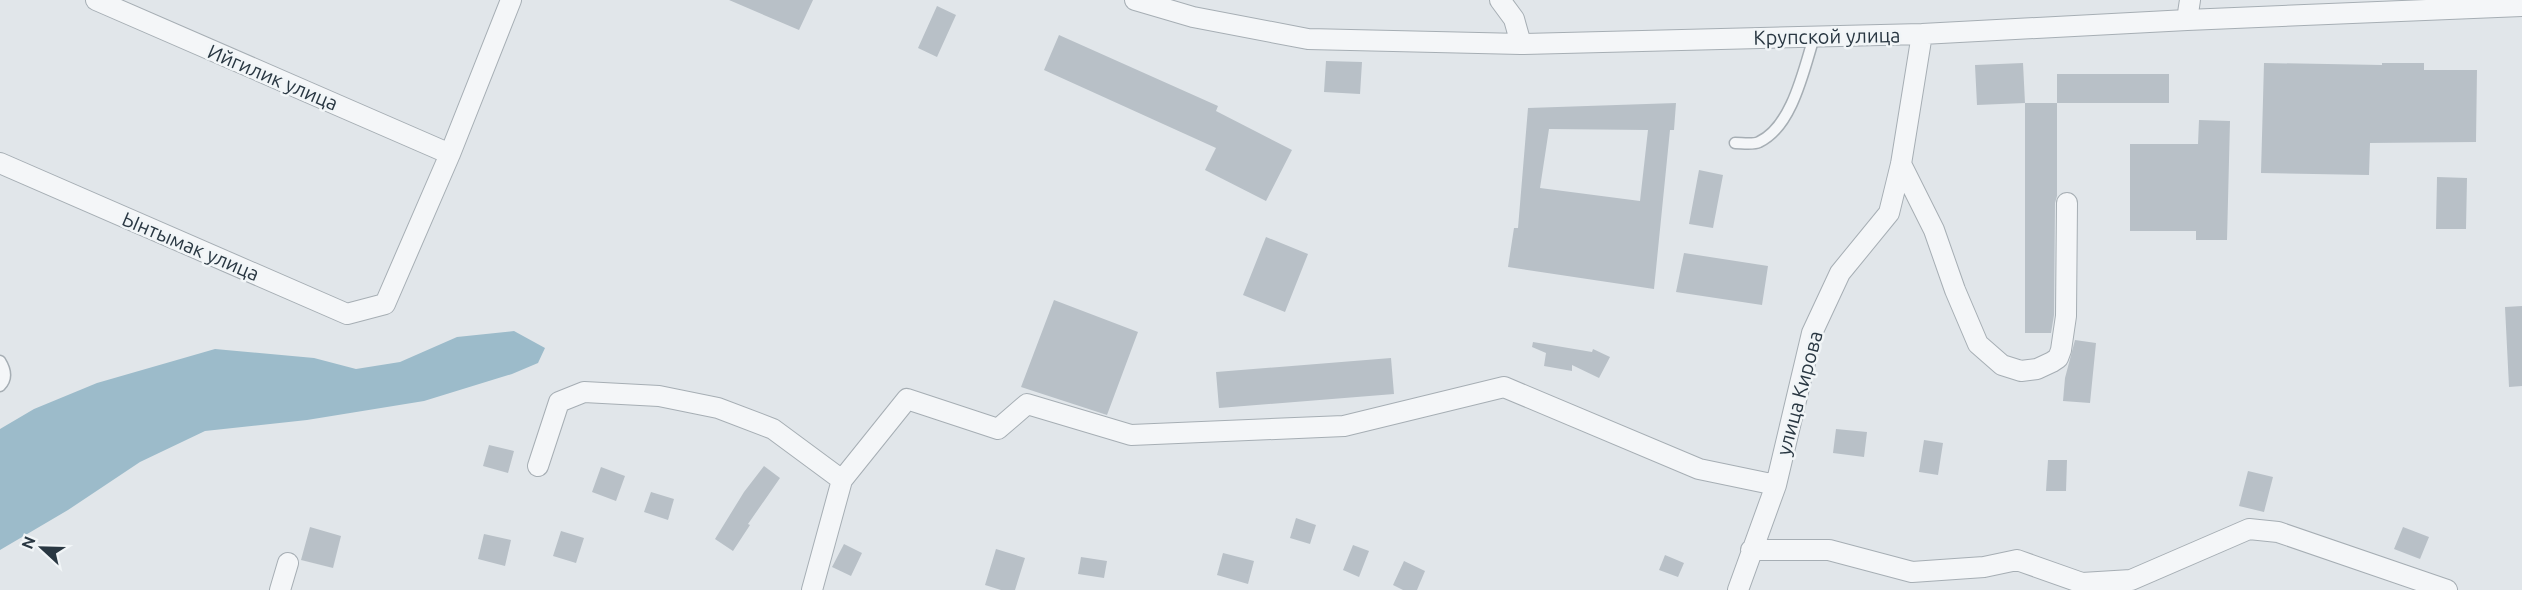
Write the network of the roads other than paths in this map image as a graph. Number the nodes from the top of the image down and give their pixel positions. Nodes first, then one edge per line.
1 (96, 0) edge
2 (511, 0) edge
3 (1135, 0) edge
4 (1500, 0) edge
5 (2522, 6) edge
6 (2189, 10) edge
7 (1922, 34) junction
8 (1814, 37) junction
9 (1521, 44) junction
10 (1735, 143) dead end
11 (450, 154) junction
12 (0, 163) edge
13 (1901, 164) junction
14 (2067, 203) dead end
15 (0, 361) edge
16 (0, 386) edge
17 (538, 466) dead end
18 (842, 480) junction
19 (1776, 485) junction
20 (1751, 550) junction
21 (288, 563) dead end
22 (280, 590) edge
23 (812, 590) edge
24 (1738, 590) edge
25 (2447, 590) edge

1 - 11 street, Ийгилик улица
2 - 11 street
3 - 9 street, Крупской улица
4 - 9 street
5 - 6 street, Крупской улица
6 - 7 street, Крупской улица
7 - 8 street, Крупской улица
7 - 13 street, улица Кирова
8 - 9 street, Крупской улица
8 - 10 lane
11 - 12 street, Ынтымак улица
13 - 14 street
13 - 19 street, улица Кирова
15 - 16 lane
17 - 18 street
18 - 19 street
18 - 23 street
19 - 20 street, улица Кирова
20 - 24 street, улица Кирова
20 - 25 street
21 - 22 street

